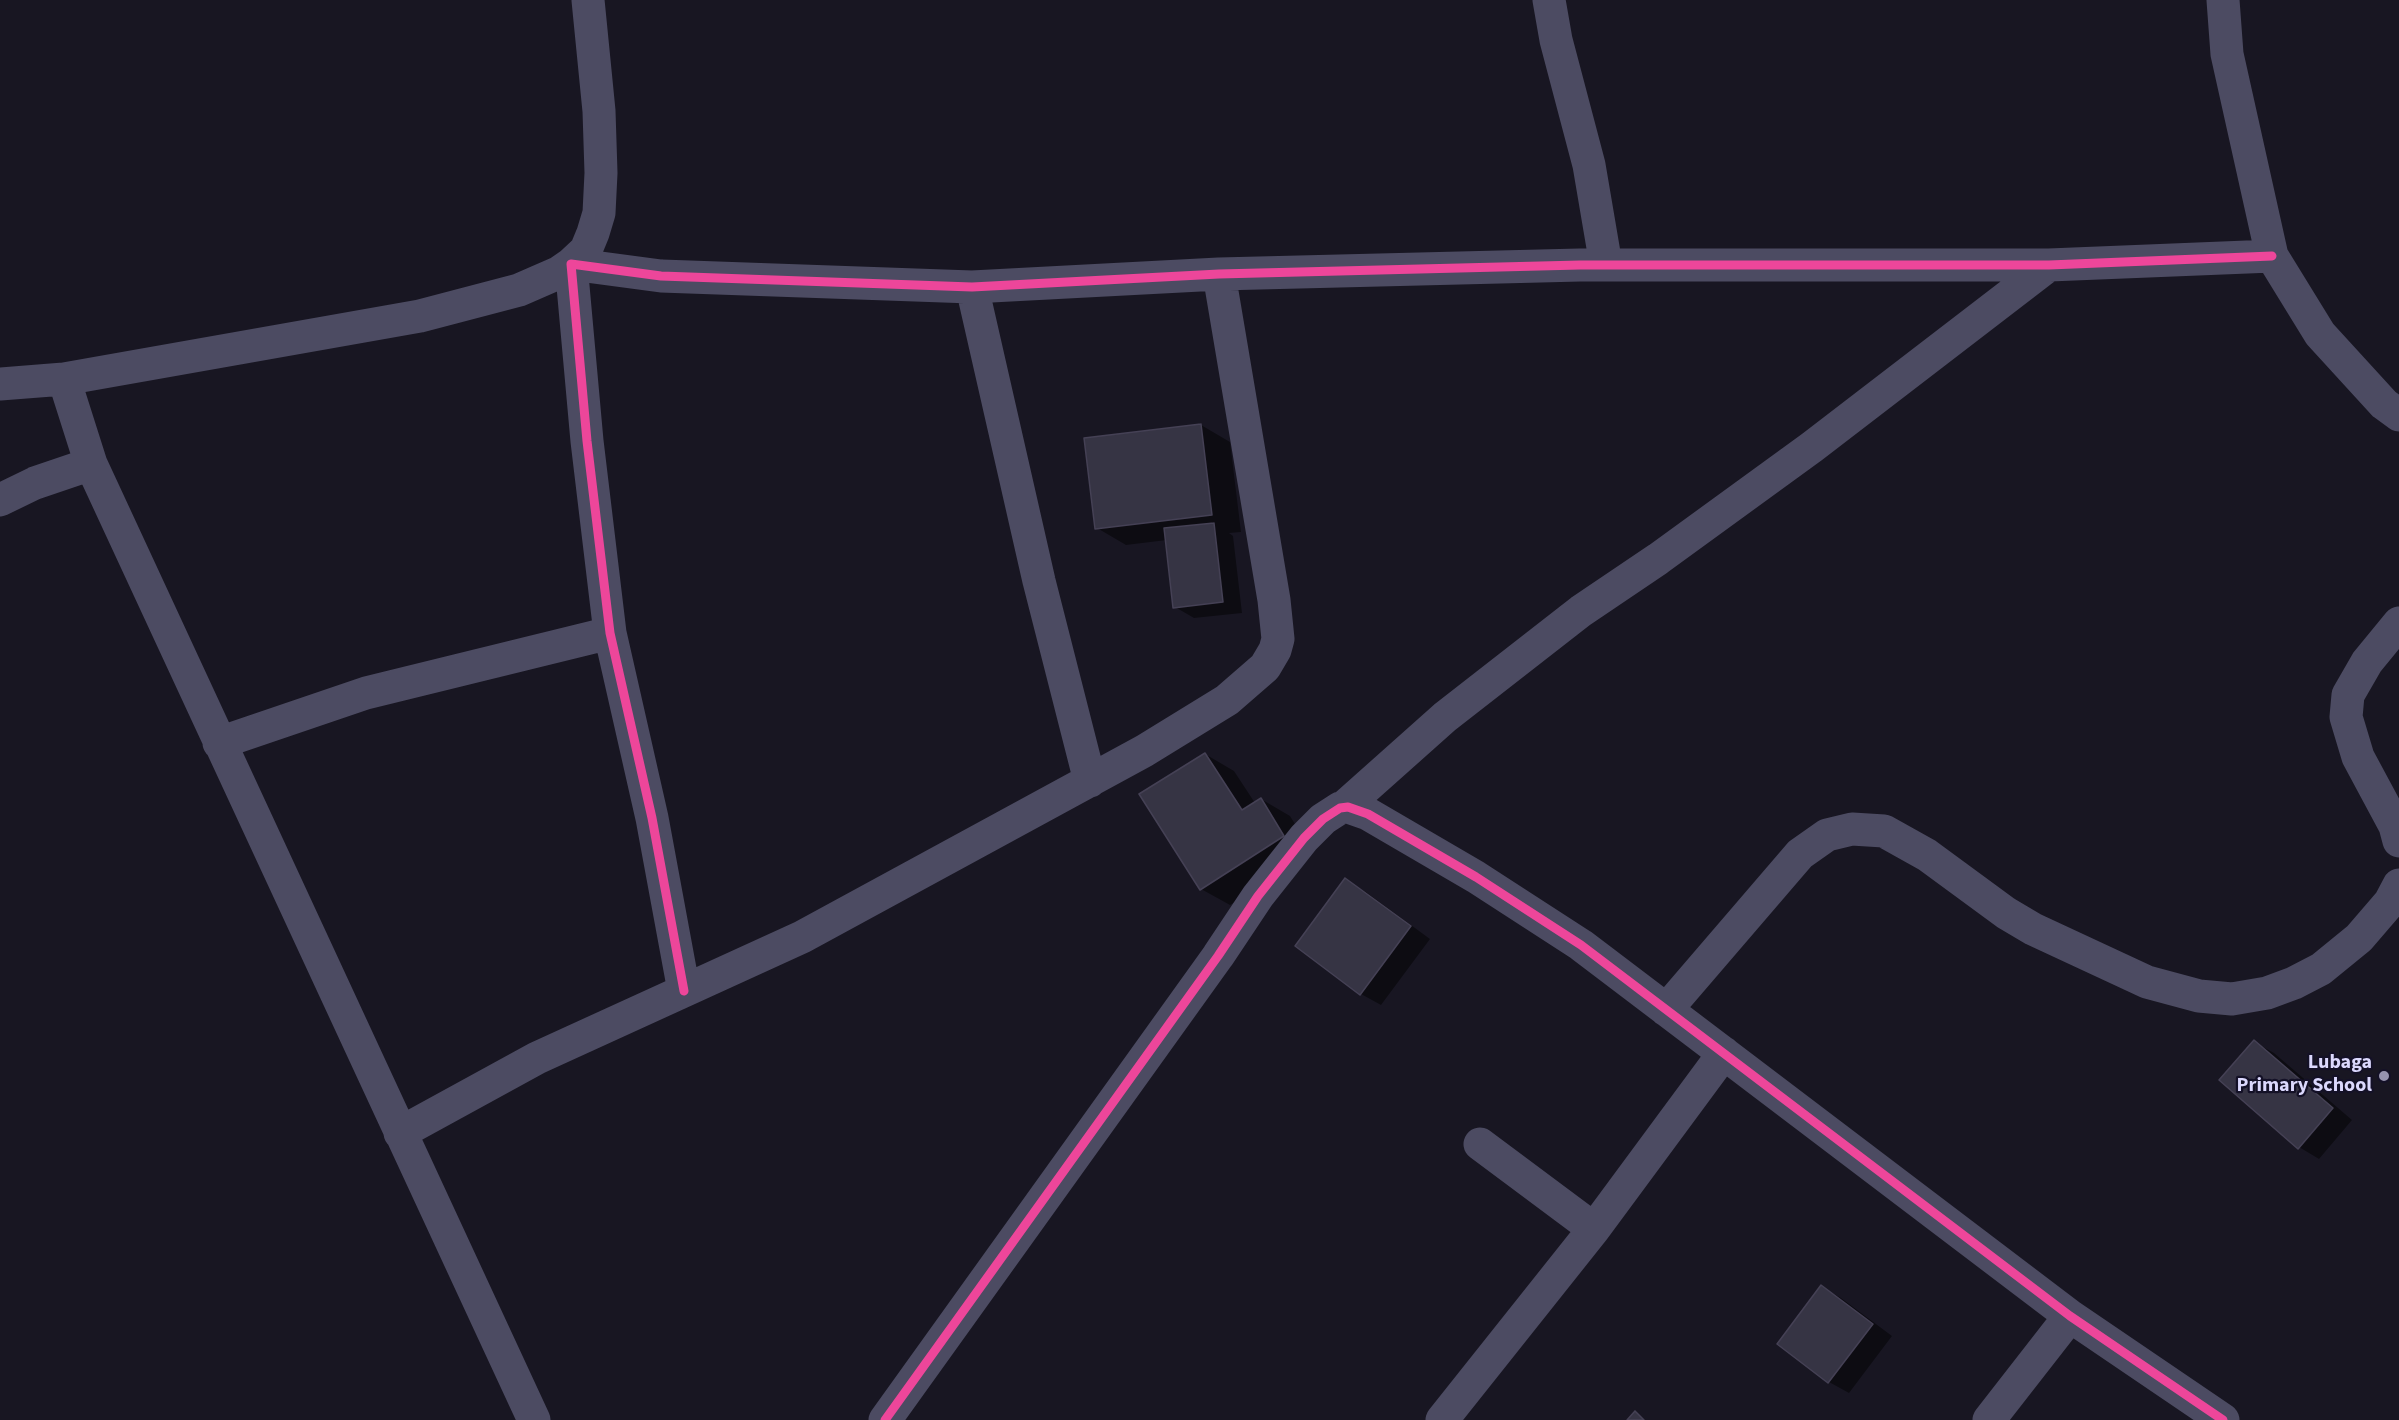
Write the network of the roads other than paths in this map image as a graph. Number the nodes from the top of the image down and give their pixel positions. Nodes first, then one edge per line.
1 (588, 0) edge
2 (1549, 0) edge
3 (2223, 0) edge
4 (2272, 256) junction
5 (571, 264) junction
6 (1606, 265) junction
7 (2049, 265) junction
8 (1219, 274) junction
9 (972, 287) junction
10 (64, 379) junction
11 (0, 384) edge
12 (2399, 415) edge
13 (91, 464) junction
14 (0, 500) edge
15 (2399, 623) edge
16 (610, 633) junction
17 (219, 743) junction
18 (1090, 781) junction
19 (1344, 807) junction
20 (2399, 841) edge
21 (2399, 885) edge
22 (684, 991) junction
23 (1666, 1010) junction
24 (1724, 1053) junction
25 (400, 1133) junction
26 (1480, 1144) dead end
27 (1594, 1228) junction
28 (2070, 1316) junction
29 (534, 1420) edge
30 (885, 1420) edge
31 (1442, 1420) edge
32 (1989, 1420) edge
33 (2223, 1420) edge

1 - 5 street
2 - 6 street
3 - 4 street
4 - 7 street
4 - 12 street
5 - 9 street
5 - 10 street
5 - 16 street
6 - 7 street
6 - 8 street
7 - 19 street
8 - 9 street
8 - 18 street
9 - 18 street
10 - 11 street
10 - 13 street
13 - 14 street
13 - 17 street
15 - 20 street
16 - 17 street
16 - 22 street
17 - 25 street
18 - 22 street
19 - 23 street
19 - 30 street
21 - 23 street
22 - 25 street
23 - 24 street
24 - 27 street
24 - 28 street
25 - 29 street
26 - 27 street
27 - 31 street
28 - 32 street
28 - 33 street

